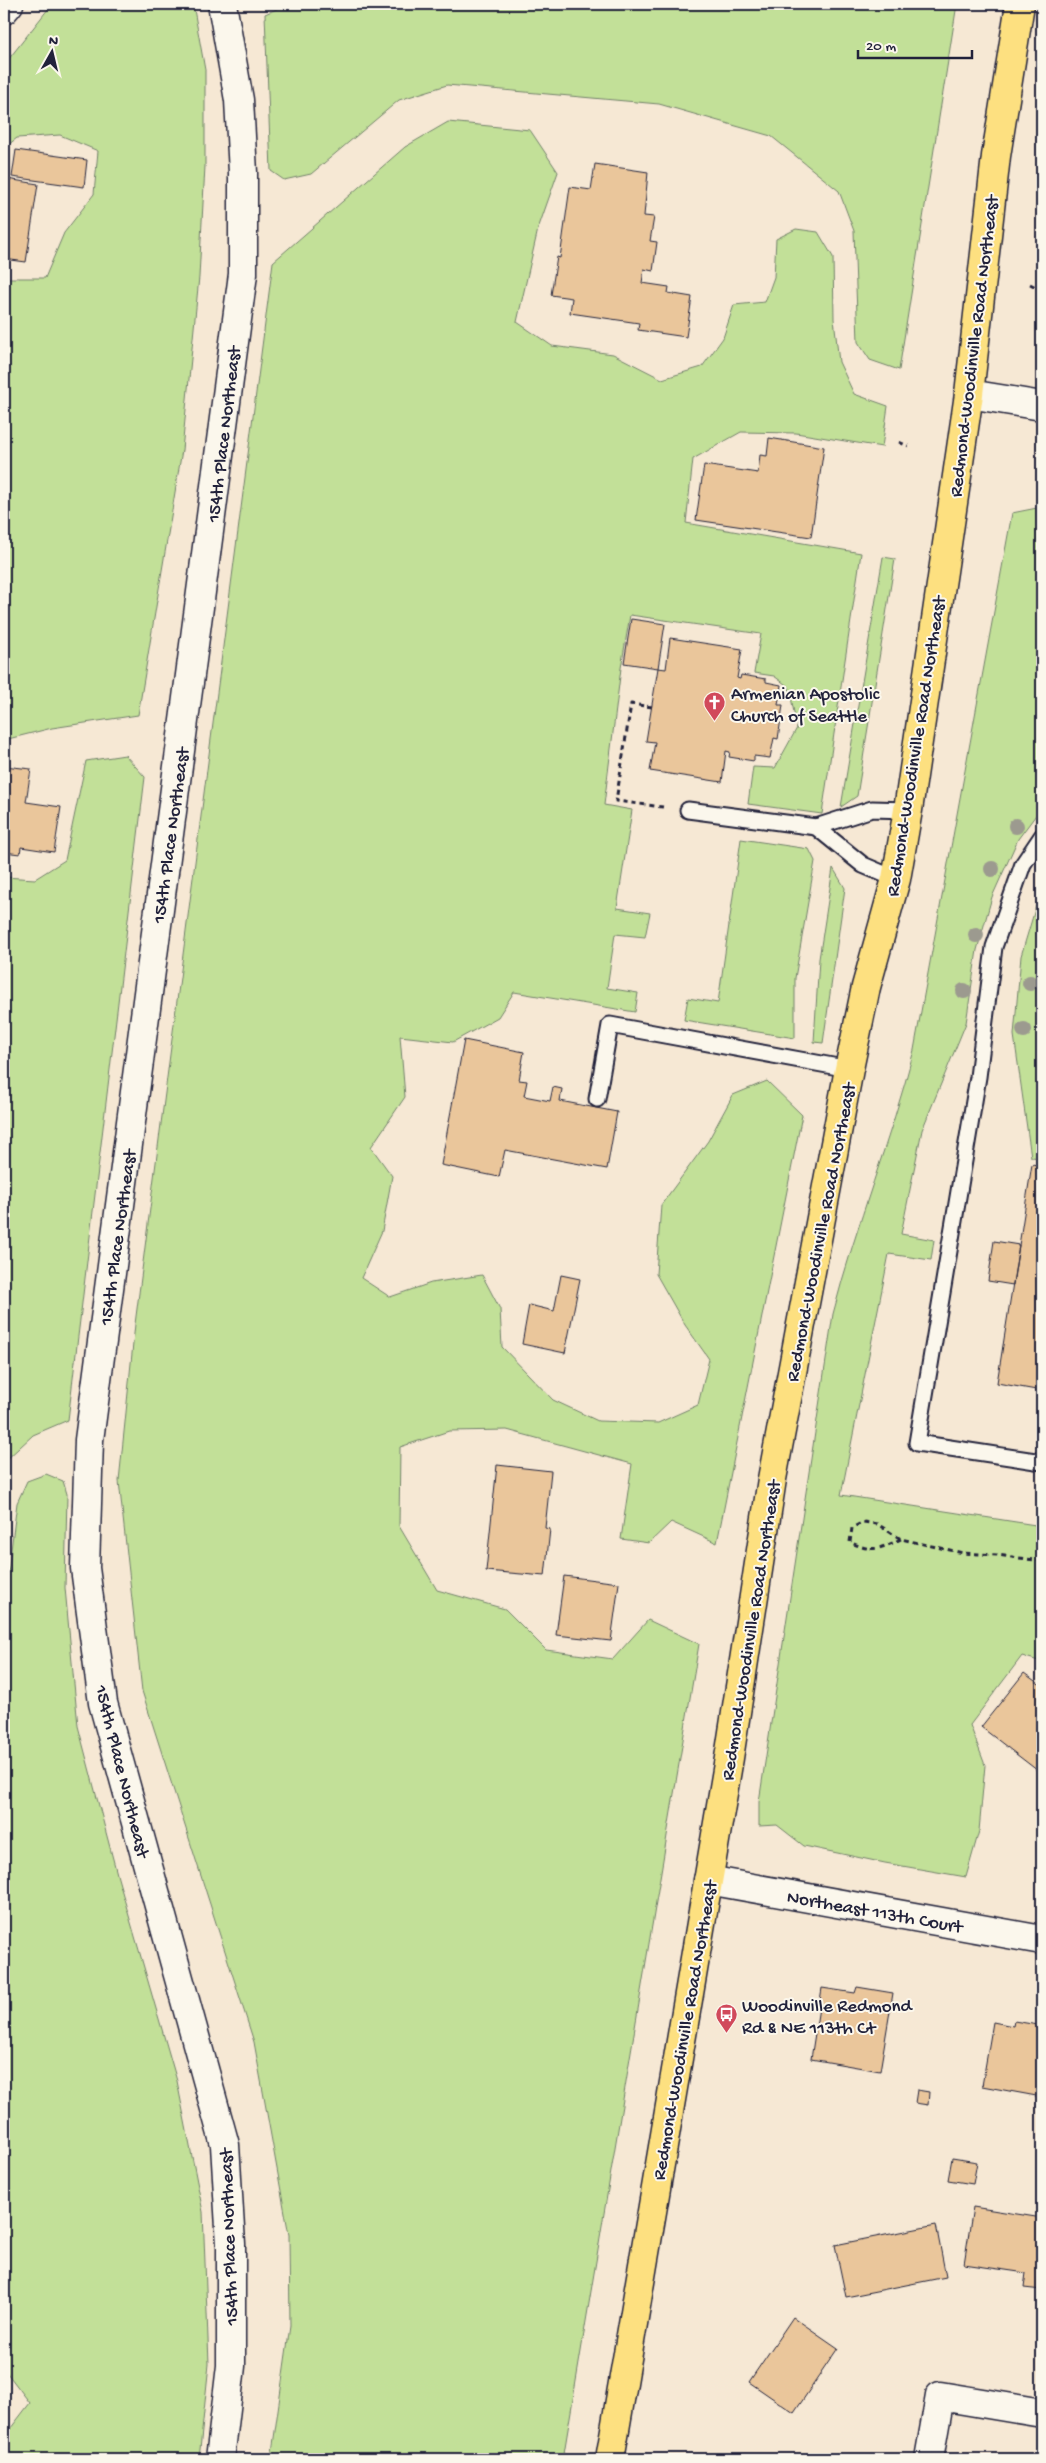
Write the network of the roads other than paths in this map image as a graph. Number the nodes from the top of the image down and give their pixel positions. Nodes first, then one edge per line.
1 (9, 4) edge
2 (222, 4) edge
3 (1020, 4) edge
4 (4, 10) edge
5 (969, 394) junction
6 (1042, 406) edge
7 (688, 810) road end
8 (908, 810) junction
9 (816, 827) junction
10 (1042, 836) edge
11 (896, 879) junction
12 (849, 1069) junction
13 (597, 1099) dead end
14 (1042, 1462) edge
15 (708, 1880) junction
16 (1042, 1940) edge
17 (1042, 2413) edge
18 (220, 2459) edge
19 (610, 2459) edge
20 (929, 2459) edge

1 - 4 street
2 - 18 street, 154th Place Northeast
3 - 5 main road, Redmond-Woodinville Road Northeast
5 - 6 street
5 - 8 main road, Redmond-Woodinville Road Northeast
7 - 9 lane
8 - 9 lane
8 - 11 main road, Redmond-Woodinville Road Northeast
9 - 11 lane
10 - 14 lane
11 - 12 main road, Redmond-Woodinville Road Northeast
12 - 13 lane
12 - 15 main road, Redmond-Woodinville Road Northeast
15 - 16 street, Northeast 113th Court
15 - 19 main road, Redmond-Woodinville Road Northeast
17 - 20 street

